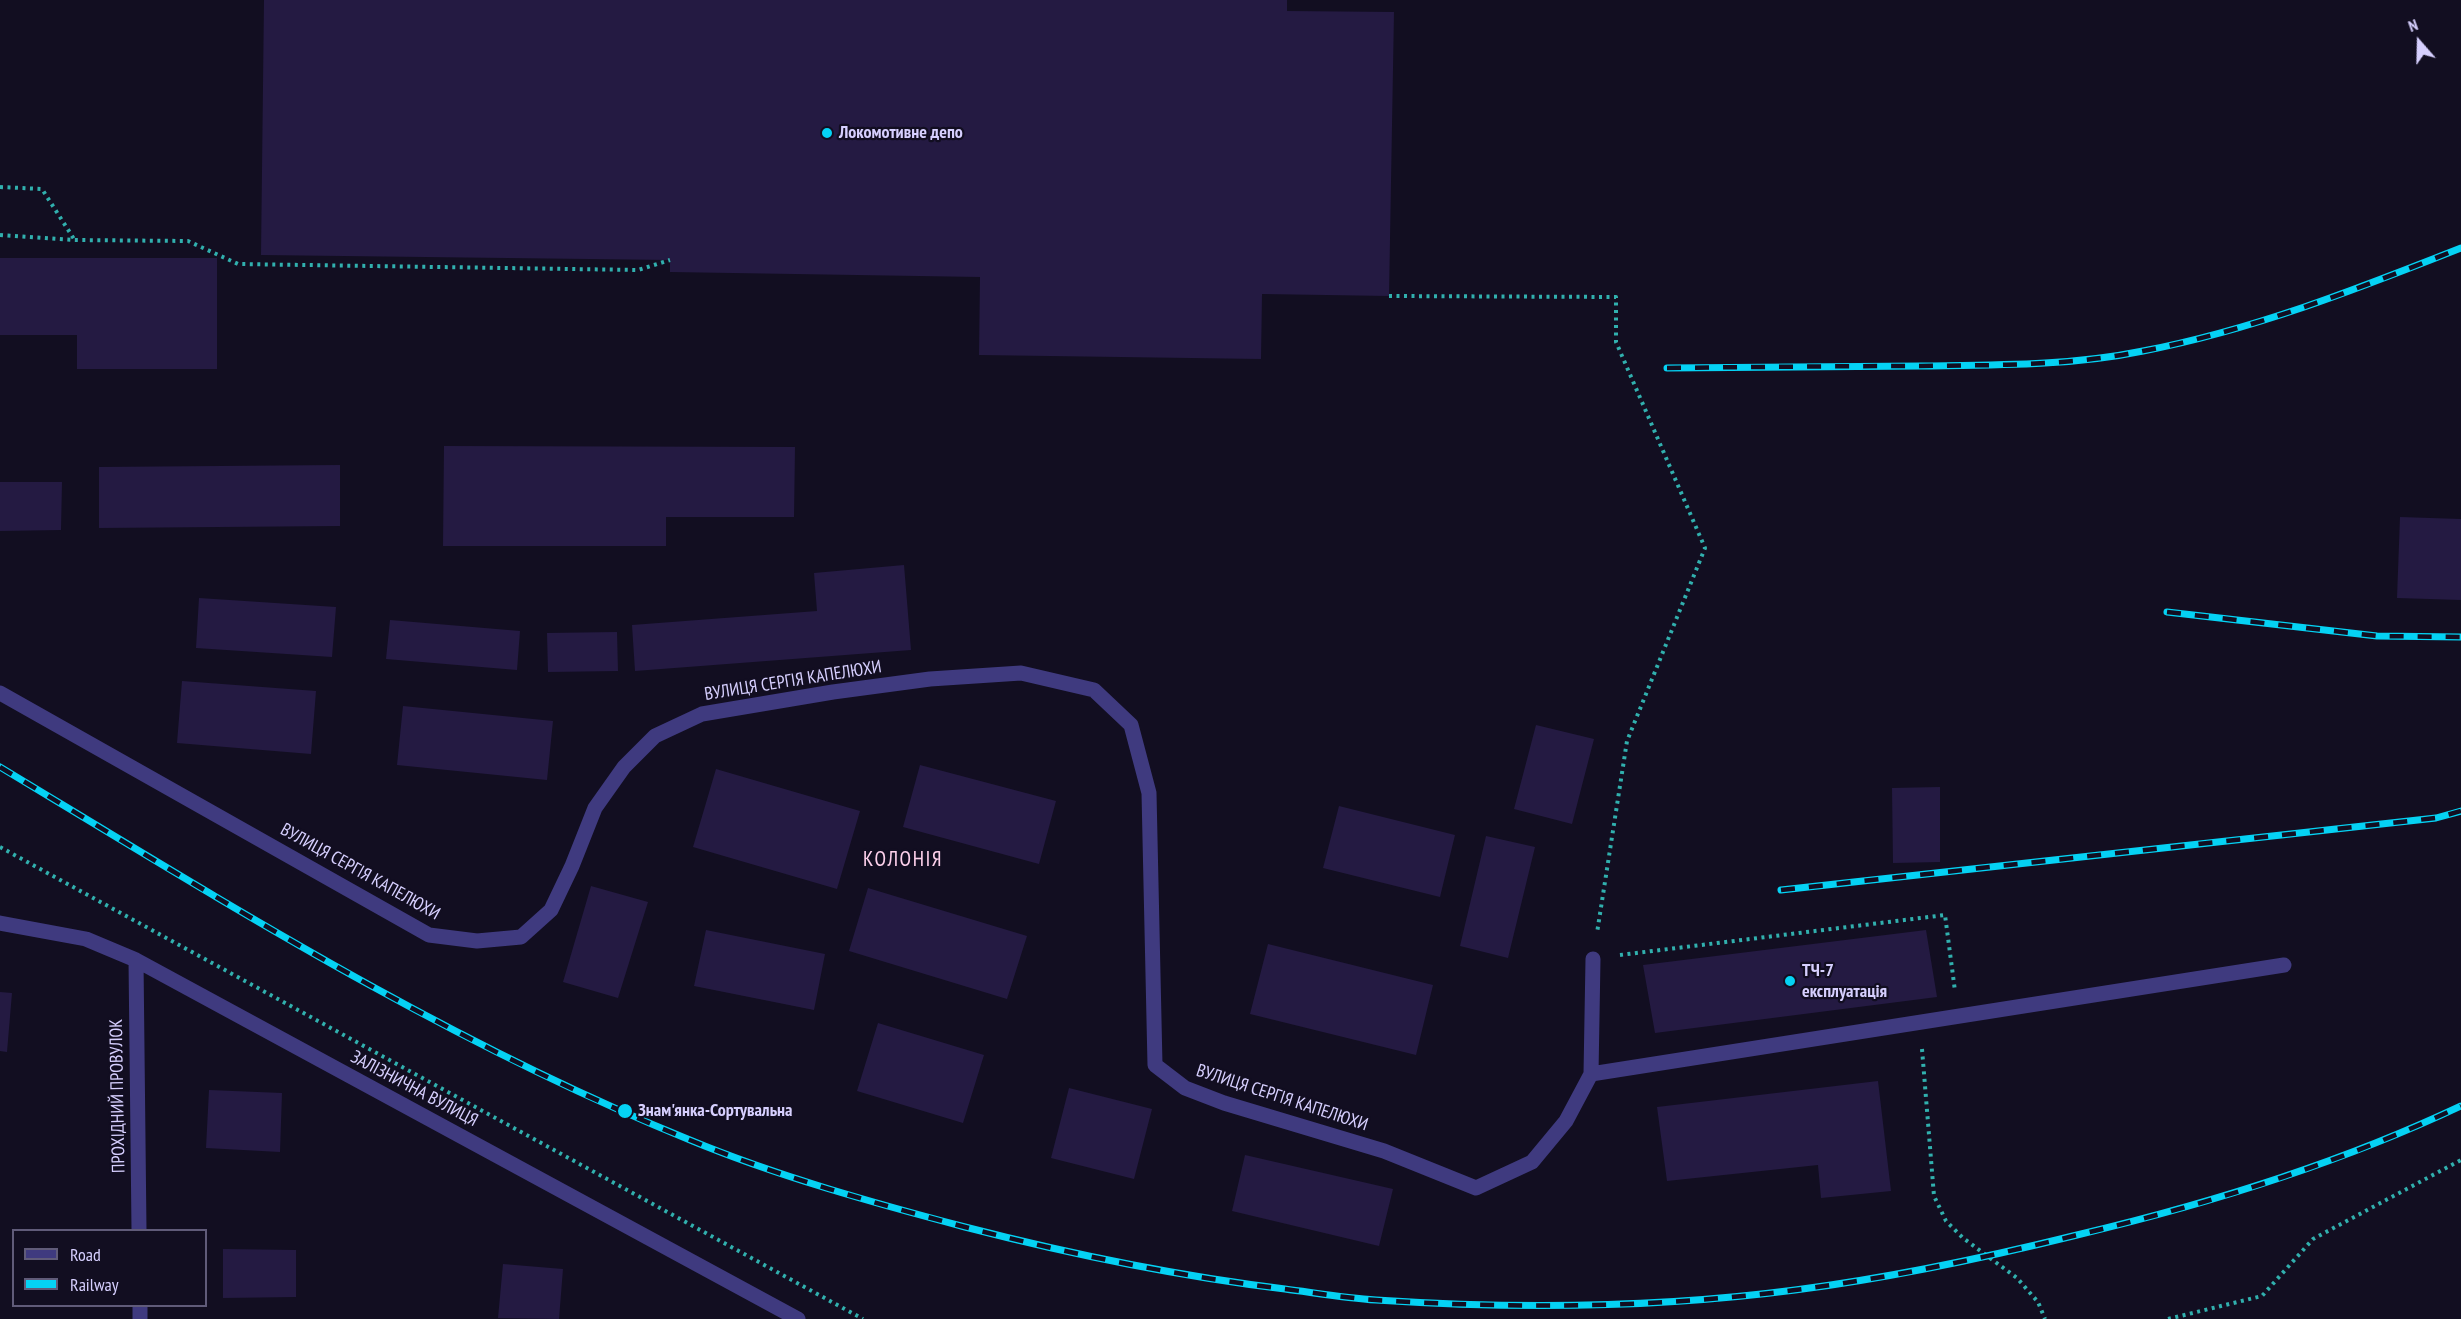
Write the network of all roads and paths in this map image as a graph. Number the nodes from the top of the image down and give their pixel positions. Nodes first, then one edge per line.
1 (0, 187) edge
2 (0, 235) edge
3 (74, 240) junction
4 (670, 260) dead end
5 (1389, 296) dead end
6 (0, 693) edge
7 (0, 847) edge
8 (0, 922) edge
9 (1593, 959) joint
10 (136, 960) junction
11 (2284, 965) dead end
12 (1591, 1074) junction
13 (2461, 1160) edge
14 (139, 1229) edge
15 (798, 1319) edge
16 (863, 1319) edge
17 (2168, 1319) edge

1 - 3 path
2 - 3 path
3 - 4 path
5 - 9 path
6 - 12 street, ВУЛИЦЯ СЕРГІЯ КАПЕЛЮХИ
7 - 16 path
8 - 10 street, ЗАЛІЗНИЧНА ВУЛИЦЯ
9 - 12 street
10 - 14 street, ПРОХІДНИЙ ПРОВУЛОК
10 - 15 street, ЗАЛІЗНИЧНА ВУЛИЦЯ
11 - 12 street
13 - 17 path

